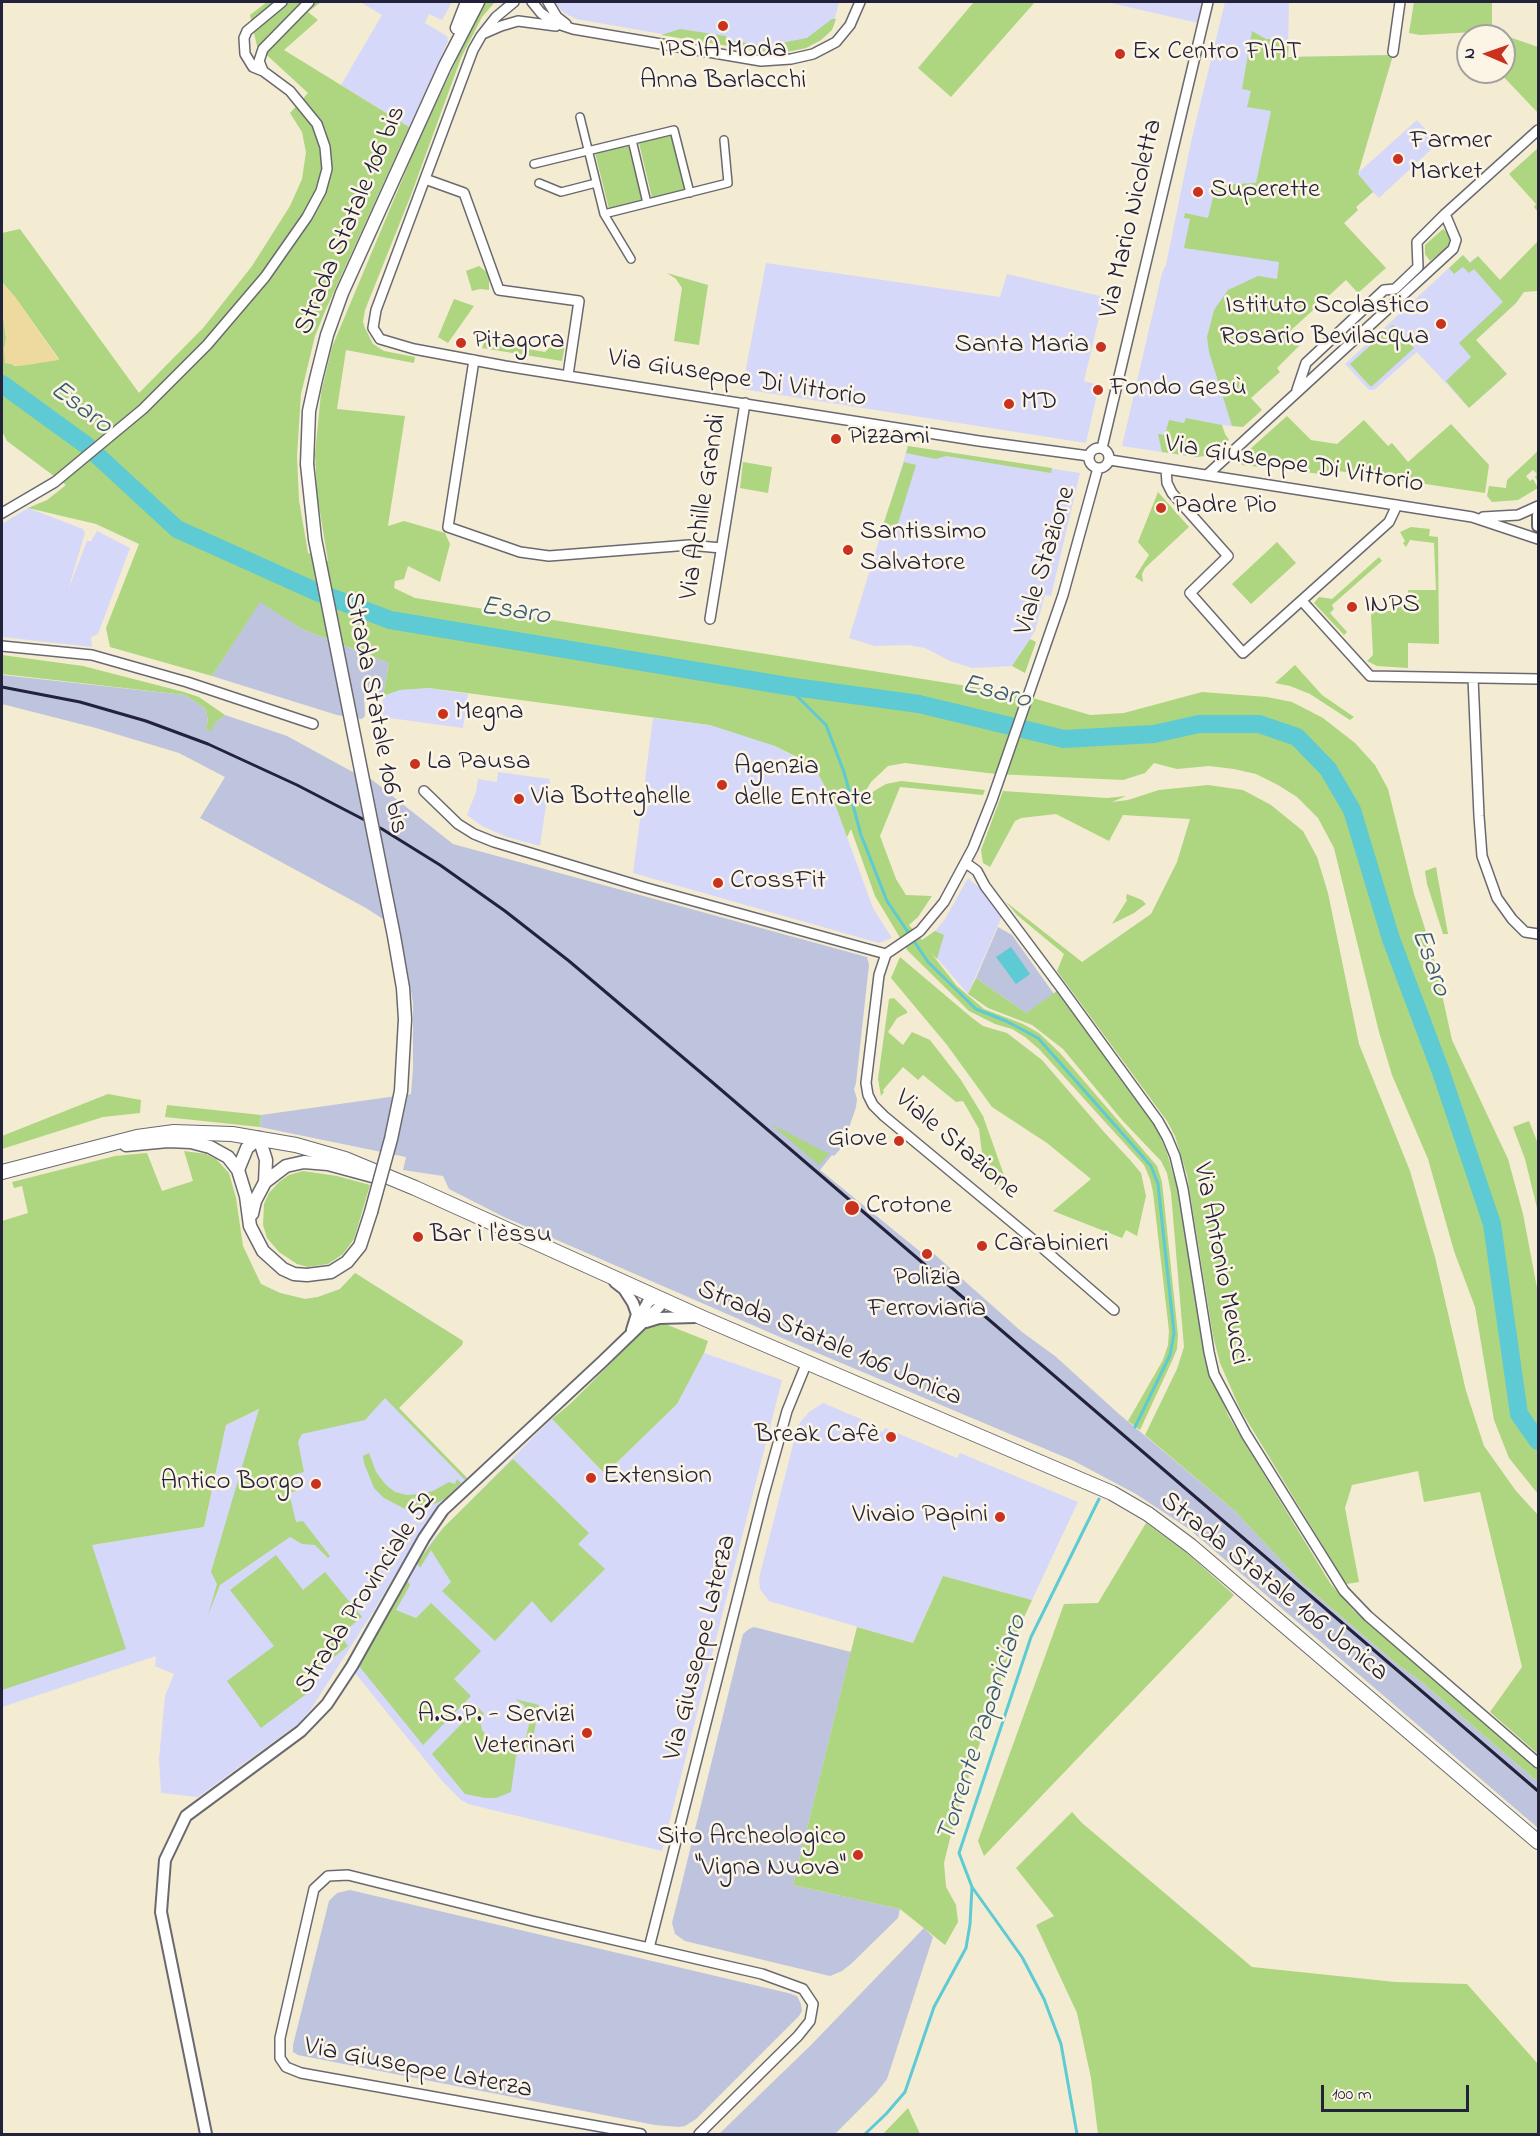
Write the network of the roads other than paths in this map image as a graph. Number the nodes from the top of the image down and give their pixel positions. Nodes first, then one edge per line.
1 (282, 2) edge
2 (309, 2) edge
3 (467, 2) edge
4 (478, 2) edge
5 (514, 2) edge
6 (532, 2) edge
7 (548, 2) edge
8 (860, 2) edge
9 (1208, 2) edge
10 (1400, 2) edge
11 (573, 29) junction
12 (481, 36) junction
13 (1393, 52) dead end
14 (445, 66) junction
15 (263, 71) junction
16 (580, 117) dead end
17 (1539, 130) edge
18 (632, 140) junction
19 (724, 140) dead end
20 (589, 151) junction
21 (534, 164) dead end
22 (425, 179) junction
23 (539, 183) dead end
24 (596, 183) junction
25 (690, 193) junction
26 (647, 203) junction
27 (604, 214) junction
28 (1445, 214) junction
29 (632, 259) dead end
30 (474, 360) junction
31 (568, 375) junction
32 (1296, 392) junction
33 (745, 403) junction
34 (1101, 448) junction
35 (1089, 456) junction
36 (1110, 460) junction
37 (1098, 468) junction
38 (1166, 469) junction
39 (1207, 475) junction
40 (1397, 505) junction
41 (1539, 506) edge
42 (4, 512) edge
43 (1539, 515) edge
44 (1472, 517) junction
45 (1539, 526) edge
46 (1539, 538) edge
47 (721, 549) junction
48 (1302, 601) junction
49 (710, 619) dead end
50 (2, 646) edge
51 (1473, 678) junction
52 (1539, 679) edge
53 (313, 724) dead end
54 (424, 791) dead end
55 (966, 863) junction
56 (1539, 934) edge
57 (886, 954) junction
58 (259, 1138) junction
59 (101, 1147) junction
60 (238, 1170) junction
61 (2, 1173) edge
62 (264, 1182) junction
63 (415, 1188) junction
64 (250, 1226) junction
65 (603, 1272) junction
66 (659, 1298) junction
67 (1114, 1310) dead end
68 (703, 1318) junction
69 (631, 1333) junction
70 (807, 1362) junction
71 (1539, 1763) edge
72 (1539, 1842) edge
73 (649, 1948) junction
74 (206, 2134) edge
75 (641, 2134) edge
76 (699, 2134) edge

1 - 15 street
2 - 15 street
3 - 14 main road
4 - 14 main road
5 - 12 street
6 - 11 street
7 - 11 street
8 - 11 street
9 - 34 street, Via Mario Nicoletta
10 - 13 street
11 - 12 street
12 - 22 street
14 - 64 main road, Strada Statale 106 bis, bridge
15 - 42 street
16 - 20 street
17 - 28 street
18 - 20 street
18 - 25 street
18 - 26 street
19 - 25 street
20 - 21 street
20 - 24 street
22 - 30 street, Via Giuseppe Di Vittorio
22 - 31 street
23 - 24 street
24 - 27 street
25 - 26 street
26 - 27 street
27 - 29 street
28 - 32 street
28 - 32 street
30 - 31 street, Via Giuseppe Di Vittorio
30 - 47 street
31 - 33 street, Via Giuseppe Di Vittorio
32 - 39 street
33 - 35 street, Via Giuseppe Di Vittorio
33 - 47 street, Via Achille Grandi
34 - 35 street
34 - 36 street
35 - 37 street
36 - 37 street
36 - 38 street, Via Giuseppe Di Vittorio
37 - 55 street, Viale Stazione
38 - 39 street, Via Giuseppe Di Vittorio
38 - 48 street
39 - 40 street, Via Giuseppe Di Vittorio
40 - 44 street, Via Giuseppe Di Vittorio
40 - 48 street
41 - 44 street
43 - 45 street
44 - 46 street
47 - 49 street, Via Achille Grandi
48 - 51 street
50 - 53 street
51 - 52 street
51 - 56 street
54 - 57 street
55 - 57 street
55 - 71 street, Via Antonio Meucci
57 - 67 street, Viale Stazione
58 - 59 main road, Strada Statale 106 Jonica
58 - 60 main road
58 - 62 main road
58 - 63 main road, Strada Statale 106 Jonica
59 - 60 main road
59 - 61 main road, Strada Statale 106 Jonica
60 - 64 main road
62 - 63 main road
62 - 64 main road
63 - 65 main road, Strada Statale 106 Jonica
65 - 66 main road, Strada Statale 106 Jonica
65 - 69 street
66 - 68 main road, Strada Statale 106 Jonica
66 - 69 street
68 - 69 street
68 - 70 main road, Strada Statale 106 Jonica
69 - 74 street, Strada Provinciale 52
70 - 72 main road, Strada Statale 106 Jonica
70 - 73 street, Via Giuseppe Laterza
73 - 75 street, Via Giuseppe Laterza
73 - 76 street, Via Giuseppe Laterza

